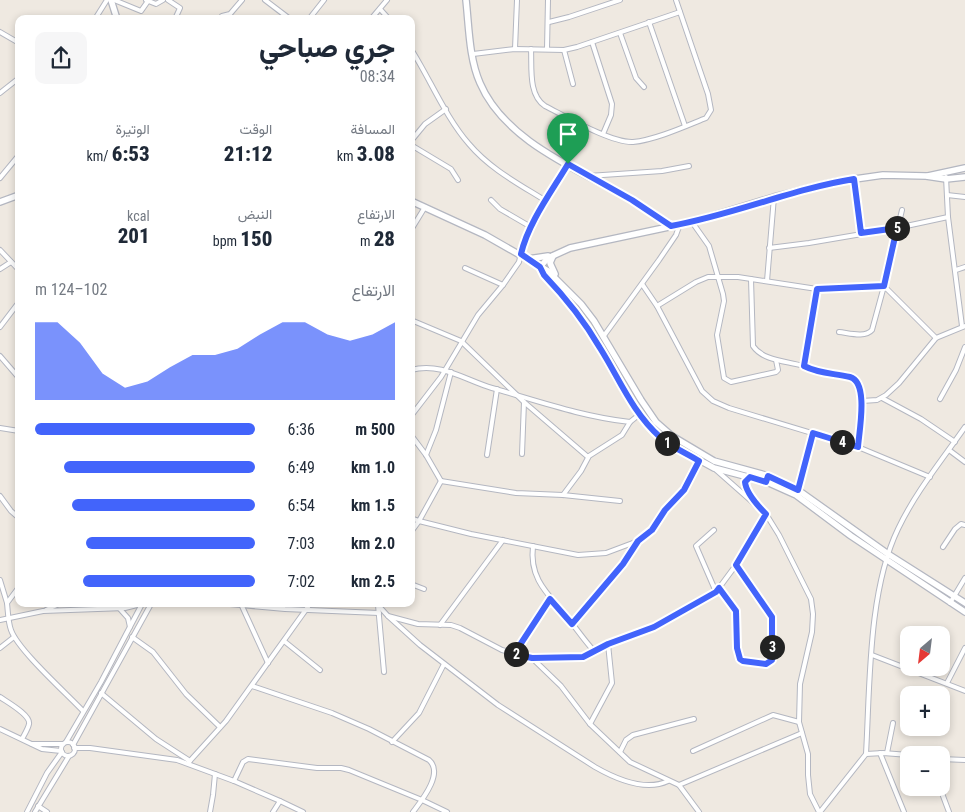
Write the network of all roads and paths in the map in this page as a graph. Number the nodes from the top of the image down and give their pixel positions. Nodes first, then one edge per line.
1 (107, 0) edge
2 (113, 0) edge
3 (163, 0) edge
4 (168, 0) edge
5 (242, 0) edge
6 (264, 0) edge
7 (324, 0) edge
8 (387, 0) edge
9 (466, 0) edge
10 (517, 0) edge
11 (548, 0) edge
12 (620, 0) edge
13 (676, 0) edge
14 (147, 1) edge
15 (380, 9) junction
16 (680, 12) junction
17 (97, 15) edge
18 (116, 15) edge
19 (177, 15) edge
20 (226, 15) edge
21 (285, 15) edge
22 (312, 15) edge
23 (375, 15) edge
24 (385, 15) edge
25 (549, 22) junction
26 (649, 22) junction
27 (0, 32) edge
28 (620, 33) junction
29 (15, 41) edge
30 (592, 42) junction
31 (515, 49) junction
32 (532, 49) junction
33 (547, 49) junction
34 (564, 50) junction
35 (473, 54) junction
36 (415, 56) edge
37 (15, 81) edge
38 (573, 84) dead end
39 (644, 87) dead end
40 (0, 93) edge
41 (446, 109) junction
42 (684, 126) junction
43 (604, 134) junction
44 (415, 136) edge
45 (415, 147) edge
46 (15, 161) edge
47 (568, 164) junction
48 (689, 166) dead end
49 (965, 168) edge
50 (588, 176) junction
51 (946, 176) junction
52 (965, 177) edge
53 (0, 178) edge
54 (854, 179) junction
55 (458, 180) dead end
56 (947, 195) junction
57 (15, 196) edge
58 (965, 196) edge
59 (774, 197) junction
60 (491, 200) dead end
61 (546, 201) junction
62 (0, 202) edge
63 (415, 203) edge
64 (425, 207) junction
65 (902, 210) dead end
66 (948, 217) junction
67 (692, 222) junction
68 (415, 223) edge
69 (680, 224) junction
70 (671, 226) junction
71 (531, 227) junction
72 (897, 228) junction
73 (861, 233) junction
74 (769, 248) junction
75 (0, 250) edge
76 (521, 254) junction
77 (555, 254) junction
78 (528, 259) junction
79 (11, 262) junction
80 (15, 266) edge
81 (540, 267) junction
82 (965, 267) edge
83 (464, 268) dead end
84 (0, 269) edge
85 (956, 270) junction
86 (718, 276) junction
87 (751, 280) junction
88 (767, 281) junction
89 (642, 284) junction
90 (503, 285) junction
91 (563, 285) junction
92 (884, 286) junction
93 (817, 289) junction
94 (657, 306) junction
95 (15, 307) edge
96 (415, 322) edge
97 (964, 326) edge
98 (0, 327) edge
99 (838, 332) dead end
100 (603, 337) junction
101 (936, 338) junction
102 (461, 342) junction
103 (965, 347) edge
104 (0, 356) edge
105 (776, 360) junction
106 (804, 366) junction
107 (415, 369) edge
108 (445, 370) junction
109 (451, 372) junction
110 (15, 373) edge
111 (497, 389) junction
112 (516, 394) junction
113 (882, 398) junction
114 (940, 399) dead end
115 (862, 401) junction
116 (524, 402) junction
117 (415, 411) edge
118 (640, 414) junction
119 (630, 422) junction
120 (965, 427) edge
121 (0, 428) edge
122 (15, 430) edge
123 (813, 433) junction
124 (415, 440) edge
125 (955, 442) junction
126 (688, 446) junction
127 (858, 447) junction
128 (949, 450) junction
129 (685, 453) junction
130 (522, 454) dead end
131 (426, 455) junction
132 (487, 455) dead end
133 (588, 458) junction
134 (699, 461) junction
135 (965, 462) edge
136 (714, 468) junction
137 (750, 477) junction
138 (930, 477) junction
139 (767, 479) junction
140 (441, 481) junction
141 (798, 490) junction
142 (563, 495) junction
143 (0, 496) edge
144 (620, 501) dead end
145 (755, 503) junction
146 (766, 514) junction
147 (15, 515) edge
148 (415, 520) edge
149 (419, 521) junction
150 (965, 525) edge
151 (415, 526) edge
152 (714, 530) dead end
153 (502, 540) junction
154 (638, 541) junction
155 (533, 546) junction
156 (943, 547) dead end
157 (887, 557) junction
158 (736, 565) junction
159 (965, 578) edge
160 (0, 580) edge
161 (415, 586) edge
162 (424, 589) dead end
163 (718, 590) junction
164 (15, 592) edge
165 (954, 596) junction
166 (550, 599) junction
167 (7, 603) junction
168 (950, 603) junction
169 (965, 603) edge
170 (54, 607) edge
171 (134, 607) edge
172 (140, 607) edge
173 (149, 607) edge
174 (242, 607) edge
175 (274, 607) edge
176 (308, 607) edge
177 (377, 607) edge
178 (380, 607) edge
179 (119, 608) junction
180 (307, 610) junction
181 (43, 612) junction
182 (965, 612) edge
183 (378, 613) junction
184 (388, 616) junction
185 (9, 618) junction
186 (0, 620) edge
187 (572, 624) junction
188 (440, 625) junction
189 (130, 627) junction
190 (14, 637) junction
191 (132, 637) junction
192 (284, 641) junction
193 (122, 642) junction
194 (608, 644) junction
195 (128, 646) junction
196 (0, 648) edge
197 (965, 648) edge
198 (594, 651) junction
199 (514, 654) junction
200 (872, 655) junction
201 (532, 658) junction
202 (268, 663) junction
203 (444, 664) junction
204 (320, 670) dead end
205 (384, 672) dead end
206 (946, 684) junction
207 (252, 686) junction
208 (965, 691) edge
209 (101, 693) junction
210 (0, 697) edge
211 (83, 711) junction
212 (694, 719) dead end
213 (799, 722) junction
214 (893, 723) dead end
215 (590, 724) junction
216 (220, 727) junction
217 (0, 730) edge
218 (802, 732) junction
219 (22, 739) junction
220 (392, 742) junction
221 (64, 743) junction
222 (32, 744) junction
223 (74, 746) junction
224 (693, 751) dead end
225 (61, 752) junction
226 (620, 752) junction
227 (880, 753) junction
228 (887, 753) junction
229 (866, 754) junction
230 (900, 754) edge
231 (69, 756) junction
232 (950, 759) edge
233 (965, 760) edge
234 (189, 762) junction
235 (215, 774) junction
236 (234, 781) junction
237 (668, 781) junction
238 (679, 785) junction
239 (943, 796) edge
240 (422, 800) junction
241 (280, 801) junction
242 (38, 806) junction
243 (27, 812) edge
244 (35, 812) edge
245 (47, 812) edge
246 (210, 812) edge
247 (273, 812) edge
248 (303, 812) edge
249 (413, 812) edge
250 (447, 812) edge
251 (699, 812) edge
252 (820, 812) edge
253 (904, 812) edge
254 (949, 812) edge

1 - 17 street
2 - 14 street
2 - 18 street
3 - 14 street
4 - 19 street
5 - 20 street
6 - 21 street
7 - 22 street
8 - 15 street
9 - 35 street
10 - 31 street
11 - 25 street
12 - 25 street
13 - 16 street
15 - 23 street
15 - 24 street
16 - 26 street
16 - 42 street
25 - 33 street
26 - 28 street
26 - 42 street
27 - 29 street
28 - 30 street
28 - 39 street
30 - 34 street
30 - 43 street
31 - 32 street
31 - 35 street
32 - 33 street
32 - 43 street
33 - 34 street
34 - 38 street
35 - 47 street
36 - 41 street
37 - 40 street
41 - 44 street
41 - 61 street
42 - 43 street
45 - 55 street
46 - 53 street
47 - 50 street
47 - 61 street
48 - 50 street
49 - 51 street
50 - 70 street
51 - 52 street
51 - 54 street
51 - 56 street
54 - 59 street
54 - 73 street
56 - 58 street
56 - 66 street
57 - 62 street
59 - 67 street
59 - 74 street
60 - 71 street
61 - 71 street
63 - 64 street
64 - 68 street
64 - 76 street
65 - 72 street
66 - 72 street
66 - 85 street
67 - 69 street
67 - 86 street
69 - 70 street
69 - 89 street
70 - 77 street
71 - 76 street
72 - 73 street
72 - 92 street
73 - 74 street
74 - 88 street
75 - 79 street
76 - 78 street
76 - 90 street
77 - 78 street
77 - 81 street
77 - 91 street
78 - 81 street
79 - 80 street
79 - 84 street
81 - 91 street
81 - 118 street
82 - 85 street
83 - 90 street
85 - 97 street
86 - 87 street
86 - 94 street
86 - 105 street
87 - 88 street
87 - 105 street
88 - 93 street
89 - 94 street
89 - 100 street
90 - 102 street
91 - 100 street
92 - 93 street
92 - 99 street
92 - 101 street
93 - 106 street
94 - 123 street
95 - 98 street
96 - 102 street
97 - 101 street
100 - 126 street
101 - 113 street
102 - 108 street
102 - 112 street
103 - 114 street
104 - 110 street
105 - 106 street
106 - 115 street
107 - 108 street
108 - 109 street
108 - 117 street
109 - 111 street
109 - 131 street
111 - 112 street
111 - 132 street
112 - 116 street
112 - 119 street
113 - 115 street
113 - 125 street
115 - 127 street
116 - 130 street
116 - 133 street
118 - 119 street
118 - 129 street
119 - 133 street
120 - 125 street
121 - 122 street
123 - 127 street
123 - 141 street
124 - 131 street
125 - 128 street
126 - 129 street
126 - 139 street
127 - 138 street
128 - 135 street
128 - 138 street
129 - 134 street
131 - 140 street
133 - 142 street
134 - 136 street
134 - 154 street
136 - 137 street
136 - 145 street
137 - 139 street
137 - 145 street
138 - 157 street
139 - 141 street
139 - 157 street
140 - 142 street
140 - 149 street
141 - 157 street
142 - 144 street
143 - 147 street
145 - 146 street
146 - 158 street
146 - 213 street
148 - 149 street
149 - 151 street
149 - 153 street
150 - 156 street
152 - 163 street
153 - 155 street
153 - 188 street
154 - 155 street
154 - 187 street
155 - 166 street
157 - 165 street
157 - 168 street
157 - 200 street
158 - 163 street
158 - 163 street
159 - 165 street
160 - 167 street
161 - 162 street
163 - 194 street
164 - 167 street
165 - 168 street
165 - 169 street
166 - 187 street
166 - 199 street
167 - 185 street
168 - 182 street
170 - 181 street
171 - 179 street
172 - 189 street
173 - 191 street
174 - 202 street
175 - 180 street
176 - 180 street
177 - 183 street
178 - 184 street
179 - 181 street
179 - 189 street
180 - 183 street
180 - 192 street
181 - 185 street
183 - 205 street
184 - 188 street
184 - 203 street
185 - 186 street
185 - 190 street
187 - 198 street
188 - 199 street
189 - 193 street
190 - 196 street
190 - 211 street
191 - 195 street
191 - 216 street
192 - 202 street
192 - 204 street
193 - 195 street
193 - 211 street
194 - 198 street
194 - 215 street
195 - 209 street
197 - 206 street
198 - 201 street
199 - 201 street
200 - 206 street
200 - 229 street
201 - 215 street
202 - 207 street
203 - 220 street
203 - 237 street
206 - 208 street
207 - 216 street
207 - 220 street
209 - 223 street
209 - 234 street
210 - 219 street
211 - 221 street
212 - 226 street
213 - 218 street
213 - 224 street
214 - 228 street
215 - 226 street
216 - 234 street
217 - 219 street
218 - 238 street
218 - 252 street
219 - 222 street
220 - 240 street
221 - 222 street
221 - 223 street
221 - 225 street
222 - 225 street
223 - 231 street
223 - 234 street
225 - 231 street
225 - 243 street
226 - 237 street
227 - 228 street
227 - 229 street
227 - 253 street
228 - 230 street
229 - 252 street
231 - 242 street
232 - 233 street
234 - 235 street
235 - 236 street
235 - 246 street
236 - 240 street
236 - 241 street
237 - 238 street
238 - 251 street
239 - 254 street
240 - 249 street
240 - 250 street
241 - 247 street
241 - 248 street
242 - 244 street
242 - 245 street

